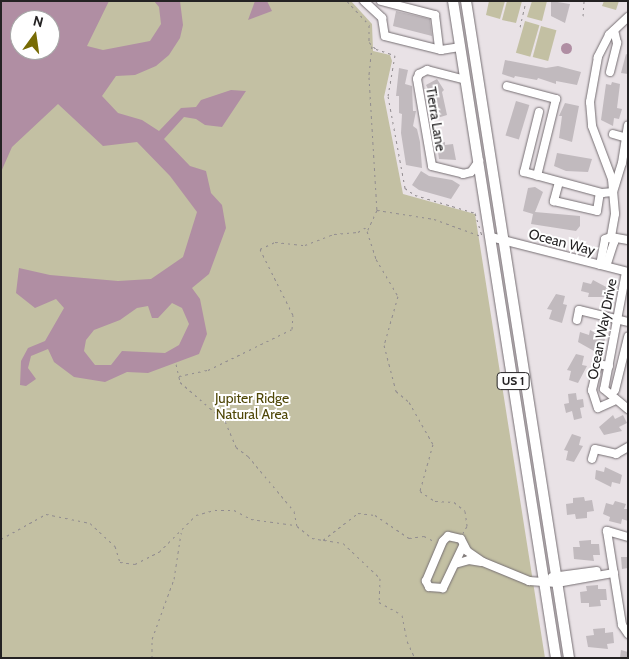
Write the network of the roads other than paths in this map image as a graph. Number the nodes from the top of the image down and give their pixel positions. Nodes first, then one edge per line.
1 (364, 1) edge
2 (381, 1) edge
3 (453, 1) edge
4 (466, 1) edge
5 (628, 17) edge
6 (614, 30) junction
7 (461, 47) junction
8 (439, 49) junction
9 (610, 72) dead end
10 (466, 80) junction
11 (507, 86) dead end
12 (539, 112) dead end
13 (628, 125) edge
14 (613, 134) dead end
15 (627, 138) edge
16 (479, 161) junction
17 (537, 176) junction
18 (559, 182) junction
19 (613, 192) junction
20 (600, 193) junction
21 (486, 236) junction
22 (611, 236) junction
23 (503, 240) junction
24 (628, 240) edge
25 (603, 266) junction
26 (627, 272) edge
27 (577, 320) dead end
28 (618, 320) junction
29 (628, 322) edge
30 (628, 337) edge
31 (609, 366) junction
32 (615, 390) dead end
33 (614, 401) junction
34 (628, 409) edge
35 (628, 447) edge
36 (592, 459) dead end
37 (628, 537) edge
38 (462, 542) junction
39 (483, 562) junction
40 (455, 564) junction
41 (613, 571) junction
42 (557, 579) junction
43 (543, 580) junction
44 (628, 634) edge
45 (556, 658) edge
46 (569, 658) edge

1 - 8 street
2 - 8 street
3 - 7 main road, US 1
4 - 23 main road, US 1
5 - 6 street
6 - 9 street
6 - 19 street
7 - 8 street
7 - 10 main road, US 1
10 - 16 main road, US 1
10 - 16 street, Tierra Lane
11 - 17 street
12 - 17 street
13 - 15 street
14 - 15 street
15 - 19 street
16 - 21 main road, US 1
17 - 18 street
18 - 20 street
18 - 20 street
19 - 20 street
19 - 22 street
21 - 23 street, Ocean Way
21 - 43 main road, US 1
22 - 24 street
22 - 25 street
23 - 25 street, Ocean Way
23 - 42 main road, US 1
25 - 26 street, Ocean Way
26 - 28 street, Ocean Way Drive
27 - 28 street
28 - 29 street
28 - 31 street, Ocean Way Drive
30 - 32 street
31 - 33 street, Ocean Way Drive
31 - 33 street
33 - 34 street
35 - 36 street
37 - 41 street
38 - 39 street
38 - 40 street
38 - 40 street
39 - 40 street
39 - 43 street
41 - 42 street
41 - 44 street
42 - 43 street
42 - 46 main road, US 1
43 - 45 main road, US 1

